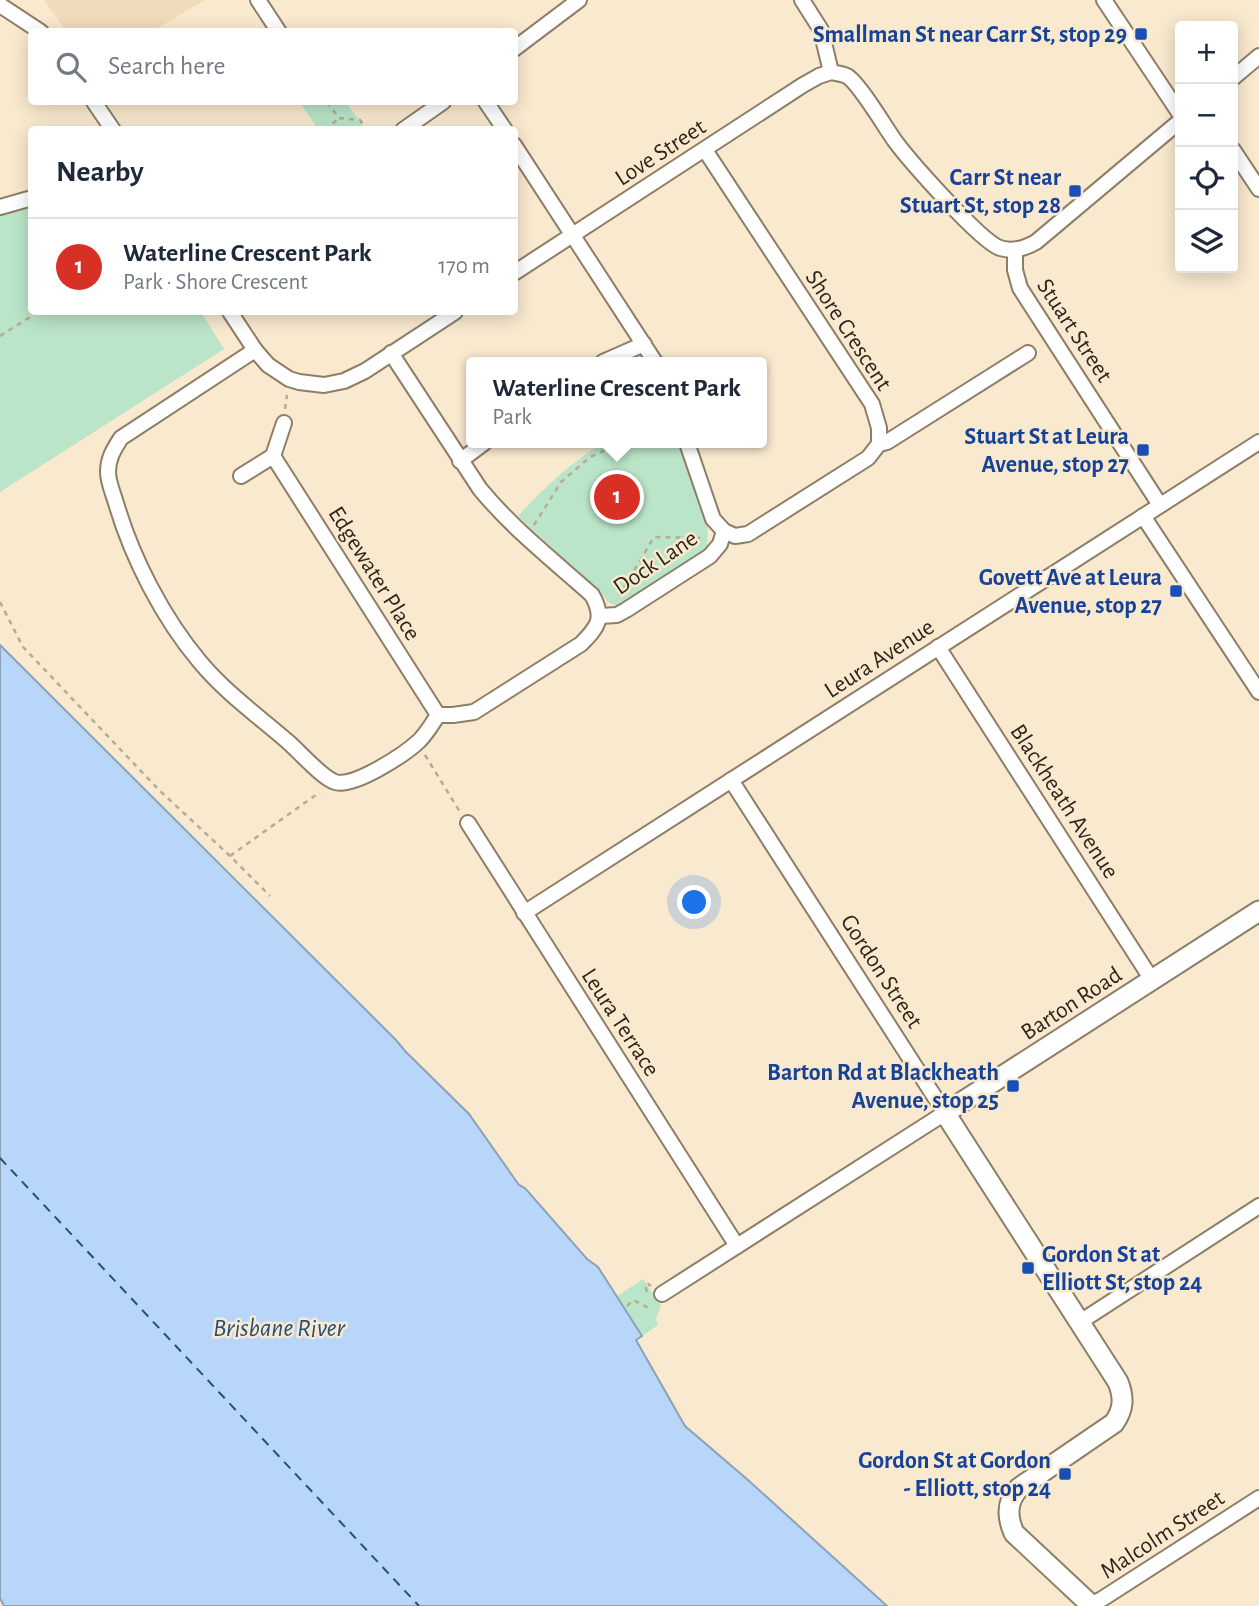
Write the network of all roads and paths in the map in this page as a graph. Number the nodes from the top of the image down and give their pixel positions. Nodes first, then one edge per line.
1 (258, 0) edge
2 (579, 0) edge
3 (802, 0) edge
4 (1104, 0) edge
5 (0, 5) edge
6 (35, 28) edge
7 (276, 28) edge
8 (518, 46) edge
9 (1259, 56) edge
10 (831, 72) junction
11 (1238, 74) edge
12 (96, 105) edge
13 (329, 105) edge
14 (439, 105) edge
15 (488, 105) edge
16 (1175, 106) edge
17 (339, 118) junction
18 (1175, 125) edge
19 (110, 126) edge
20 (330, 126) edge
21 (364, 126) edge
22 (409, 126) edge
23 (502, 126) edge
24 (705, 150) junction
25 (518, 151) edge
26 (1238, 158) edge
27 (1259, 189) edge
28 (28, 199) edge
29 (0, 207) edge
30 (573, 235) junction
31 (1015, 250) junction
32 (518, 270) edge
33 (33, 315) edge
34 (232, 315) edge
35 (450, 315) edge
36 (0, 336) edge
37 (644, 344) junction
38 (255, 350) junction
39 (391, 353) junction
40 (1028, 353) dead end
41 (614, 357) edge
42 (652, 357) edge
43 (289, 379) junction
44 (284, 422) joint
45 (1259, 442) edge
46 (879, 444) junction
47 (477, 448) edge
48 (610, 448) edge
49 (689, 448) edge
50 (273, 456) junction
51 (460, 461) junction
52 (241, 476) dead end
53 (1160, 505) junction
54 (1143, 516) junction
55 (723, 535) junction
56 (527, 537) junction
57 (0, 601) edge
58 (621, 613) junction
59 (600, 616) junction
60 (939, 647) junction
61 (1259, 692) edge
62 (438, 715) junction
63 (418, 742) junction
64 (731, 780) junction
65 (334, 782) junction
66 (468, 824) joint
67 (230, 856) junction
68 (270, 896) dead end
69 (1259, 911) edge
70 (524, 913) junction
71 (1153, 980) junction
72 (945, 1113) junction
73 (1259, 1206) edge
74 (737, 1246) junction
75 (657, 1299) joint
76 (627, 1306) dead end
77 (1080, 1322) junction
78 (1259, 1498) edge
79 (1090, 1606) edge

1 - 7 street
2 - 8 street
3 - 10 street
4 - 16 street
5 - 6 street
9 - 11 street
10 - 24 street, Love Street
10 - 31 street
12 - 19 street
13 - 17 path
14 - 22 street
15 - 23 street
17 - 20 path
17 - 21 path
18 - 31 street
24 - 30 street, Love Street
24 - 46 street, Shore Crescent
25 - 30 street
26 - 27 street
28 - 29 street
30 - 32 street, Love Street
30 - 37 street
31 - 53 street, Stuart Street
33 - 36 path
34 - 38 street
35 - 39 street
37 - 41 street
37 - 42 street
38 - 43 street
38 - 65 street
39 - 43 street
39 - 51 street
40 - 46 street
43 - 44 path
44 - 50 street
45 - 53 street, Leura Avenue
46 - 55 street
47 - 51 street
48 - 56 path
49 - 55 street
50 - 52 street
50 - 62 street, Edgewater Place
51 - 56 street
53 - 54 street, Leura Avenue
54 - 60 street, Leura Avenue
54 - 61 street
55 - 58 street, Dock Lane
55 - 58 path
56 - 59 street
57 - 67 path
58 - 59 street, Dock Lane
59 - 62 street
60 - 64 street, Leura Avenue
60 - 71 street, Blackheath Avenue
62 - 63 street
63 - 65 street
63 - 66 path
64 - 70 street, Leura Avenue
64 - 72 street, Gordon Street
65 - 67 path
66 - 70 street, Leura Terrace
67 - 68 path
69 - 71 street, Barton Road
70 - 74 street, Leura Terrace
71 - 72 street, Barton Road
72 - 74 street, Barton Road
72 - 77 street, Gordon Street
73 - 77 street
74 - 75 street, Barton Road
75 - 76 path
77 - 79 street, Gordon Street
78 - 79 street, Malcolm Street

